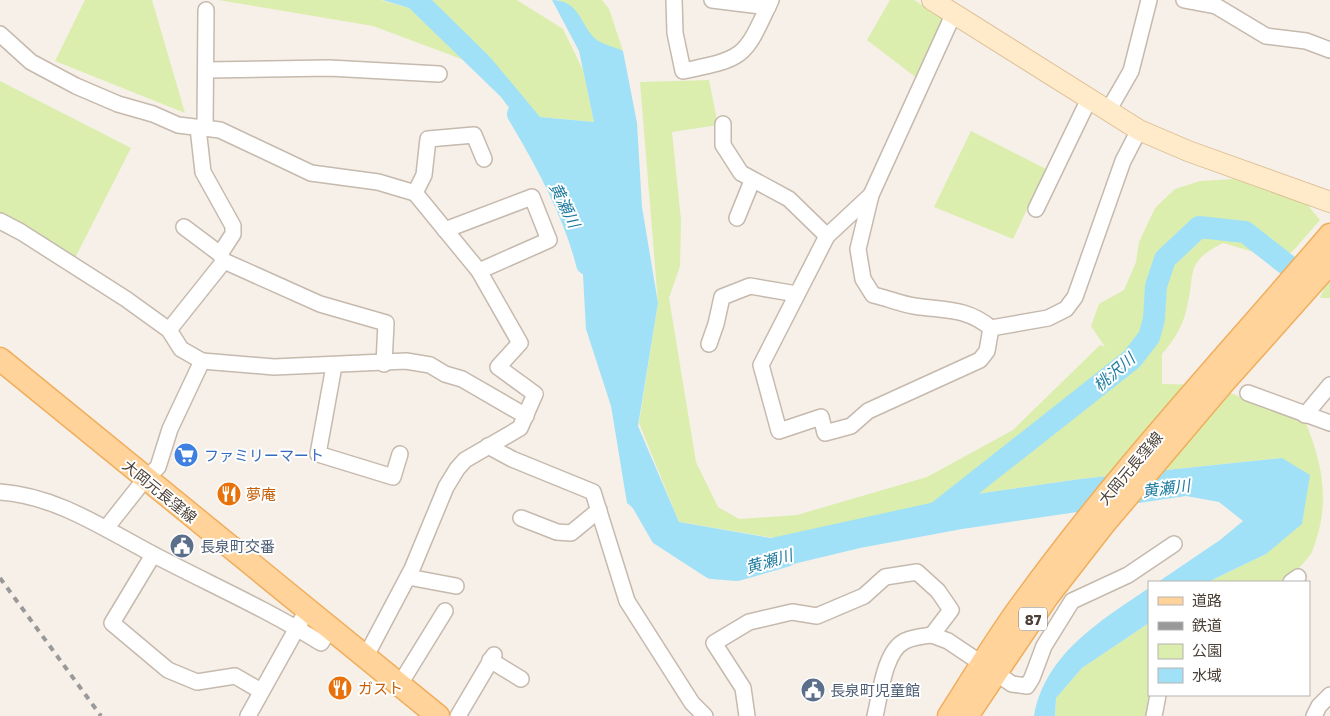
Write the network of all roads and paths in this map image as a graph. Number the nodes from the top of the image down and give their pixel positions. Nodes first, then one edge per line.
1 (674, 0) edge
2 (712, 0) edge
3 (932, 0) edge
4 (1149, 0) edge
5 (1184, 0) edge
6 (770, 3) edge
7 (1216, 3) edge
8 (206, 10) dead end
9 (954, 13) junction
10 (0, 34) edge
11 (1330, 50) edge
12 (207, 70) junction
13 (439, 74) dead end
14 (1089, 99) junction
15 (1108, 111) junction
16 (723, 124) dead end
17 (202, 128) junction
18 (1139, 130) junction
19 (484, 159) dead end
20 (752, 181) junction
21 (415, 193) junction
22 (871, 194) junction
23 (1330, 202) edge
24 (1036, 209) dead end
25 (737, 218) dead end
26 (0, 221) edge
27 (184, 227) dead end
28 (445, 230) junction
29 (1330, 235) edge
30 (827, 236) junction
31 (222, 258) junction
32 (1322, 258) edge
33 (479, 271) junction
34 (797, 294) junction
35 (991, 328) junction
36 (168, 330) junction
37 (709, 344) dead end
38 (0, 359) edge
39 (202, 361) junction
40 (384, 364) junction
41 (334, 366) junction
42 (1214, 380) junction
43 (1330, 385) edge
44 (1248, 393) dead end
45 (1305, 414) junction
46 (526, 416) junction
47 (1330, 422) edge
48 (488, 446) junction
49 (400, 454) dead end
50 (145, 479) junction
51 (0, 492) edge
52 (599, 510) junction
53 (521, 518) dead end
54 (107, 528) junction
55 (1174, 544) dead end
56 (153, 555) junction
57 (408, 577) junction
58 (456, 586) dead end
59 (445, 611) dead end
60 (302, 619) junction
61 (932, 635) junction
62 (366, 656) junction
63 (990, 668) junction
64 (521, 680) dead end
65 (400, 684) junction
66 (261, 691) junction
67 (1330, 695) edge
68 (1158, 696) edge
69 (248, 716) edge
70 (438, 716) edge
71 (458, 716) edge
72 (705, 716) edge
73 (748, 716) edge
74 (875, 716) edge
75 (949, 716) edge
76 (967, 716) edge
77 (1154, 716) edge
78 (1314, 716) edge

1 - 6 street
2 - 6 street
3 - 9 street
4 - 15 street
5 - 7 street
7 - 11 street
8 - 12 street
9 - 14 street
9 - 22 street
10 - 17 street
12 - 13 street
12 - 17 street
14 - 15 street
14 - 24 street
15 - 18 street
16 - 20 street
17 - 21 street
17 - 31 street
18 - 23 street
18 - 35 street
19 - 21 street
20 - 25 street
20 - 30 street
21 - 28 street
22 - 30 street
22 - 35 street
26 - 36 street
27 - 31 street
28 - 33 street
28 - 33 street
29 - 32 main road, 大岡元長窪線 / 87
30 - 34 street
31 - 36 street
31 - 40 street
32 - 42 main road, 大岡元長窪線 / 87
33 - 46 street
34 - 35 street
34 - 37 street
36 - 39 street
38 - 50 main road, 大岡元長窪線
39 - 41 street
39 - 50 street
40 - 41 street
40 - 46 street
41 - 49 street
42 - 63 main road, 大岡元長窪線 / 87
42 - 63 main road, 大岡元長窪線 / 87
43 - 45 street
44 - 45 street
45 - 47 street
46 - 48 street
48 - 52 street
48 - 57 street
50 - 54 street
50 - 60 main road, 大岡元長窪線
51 - 54 street
52 - 53 street
52 - 72 street
54 - 56 street
55 - 63 street
56 - 60 street
56 - 66 street
57 - 58 street
57 - 62 street
59 - 65 street
60 - 62 main road, 大岡元長窪線
60 - 66 street
61 - 63 street
61 - 73 street
61 - 74 street
62 - 65 main road, 大岡元長窪線
63 - 75 main road, 大岡元長窪線 / 87
63 - 76 main road, 大岡元長窪線 / 87
64 - 71 street
65 - 70 main road, 大岡元長窪線
66 - 69 street
67 - 78 street
68 - 77 street

